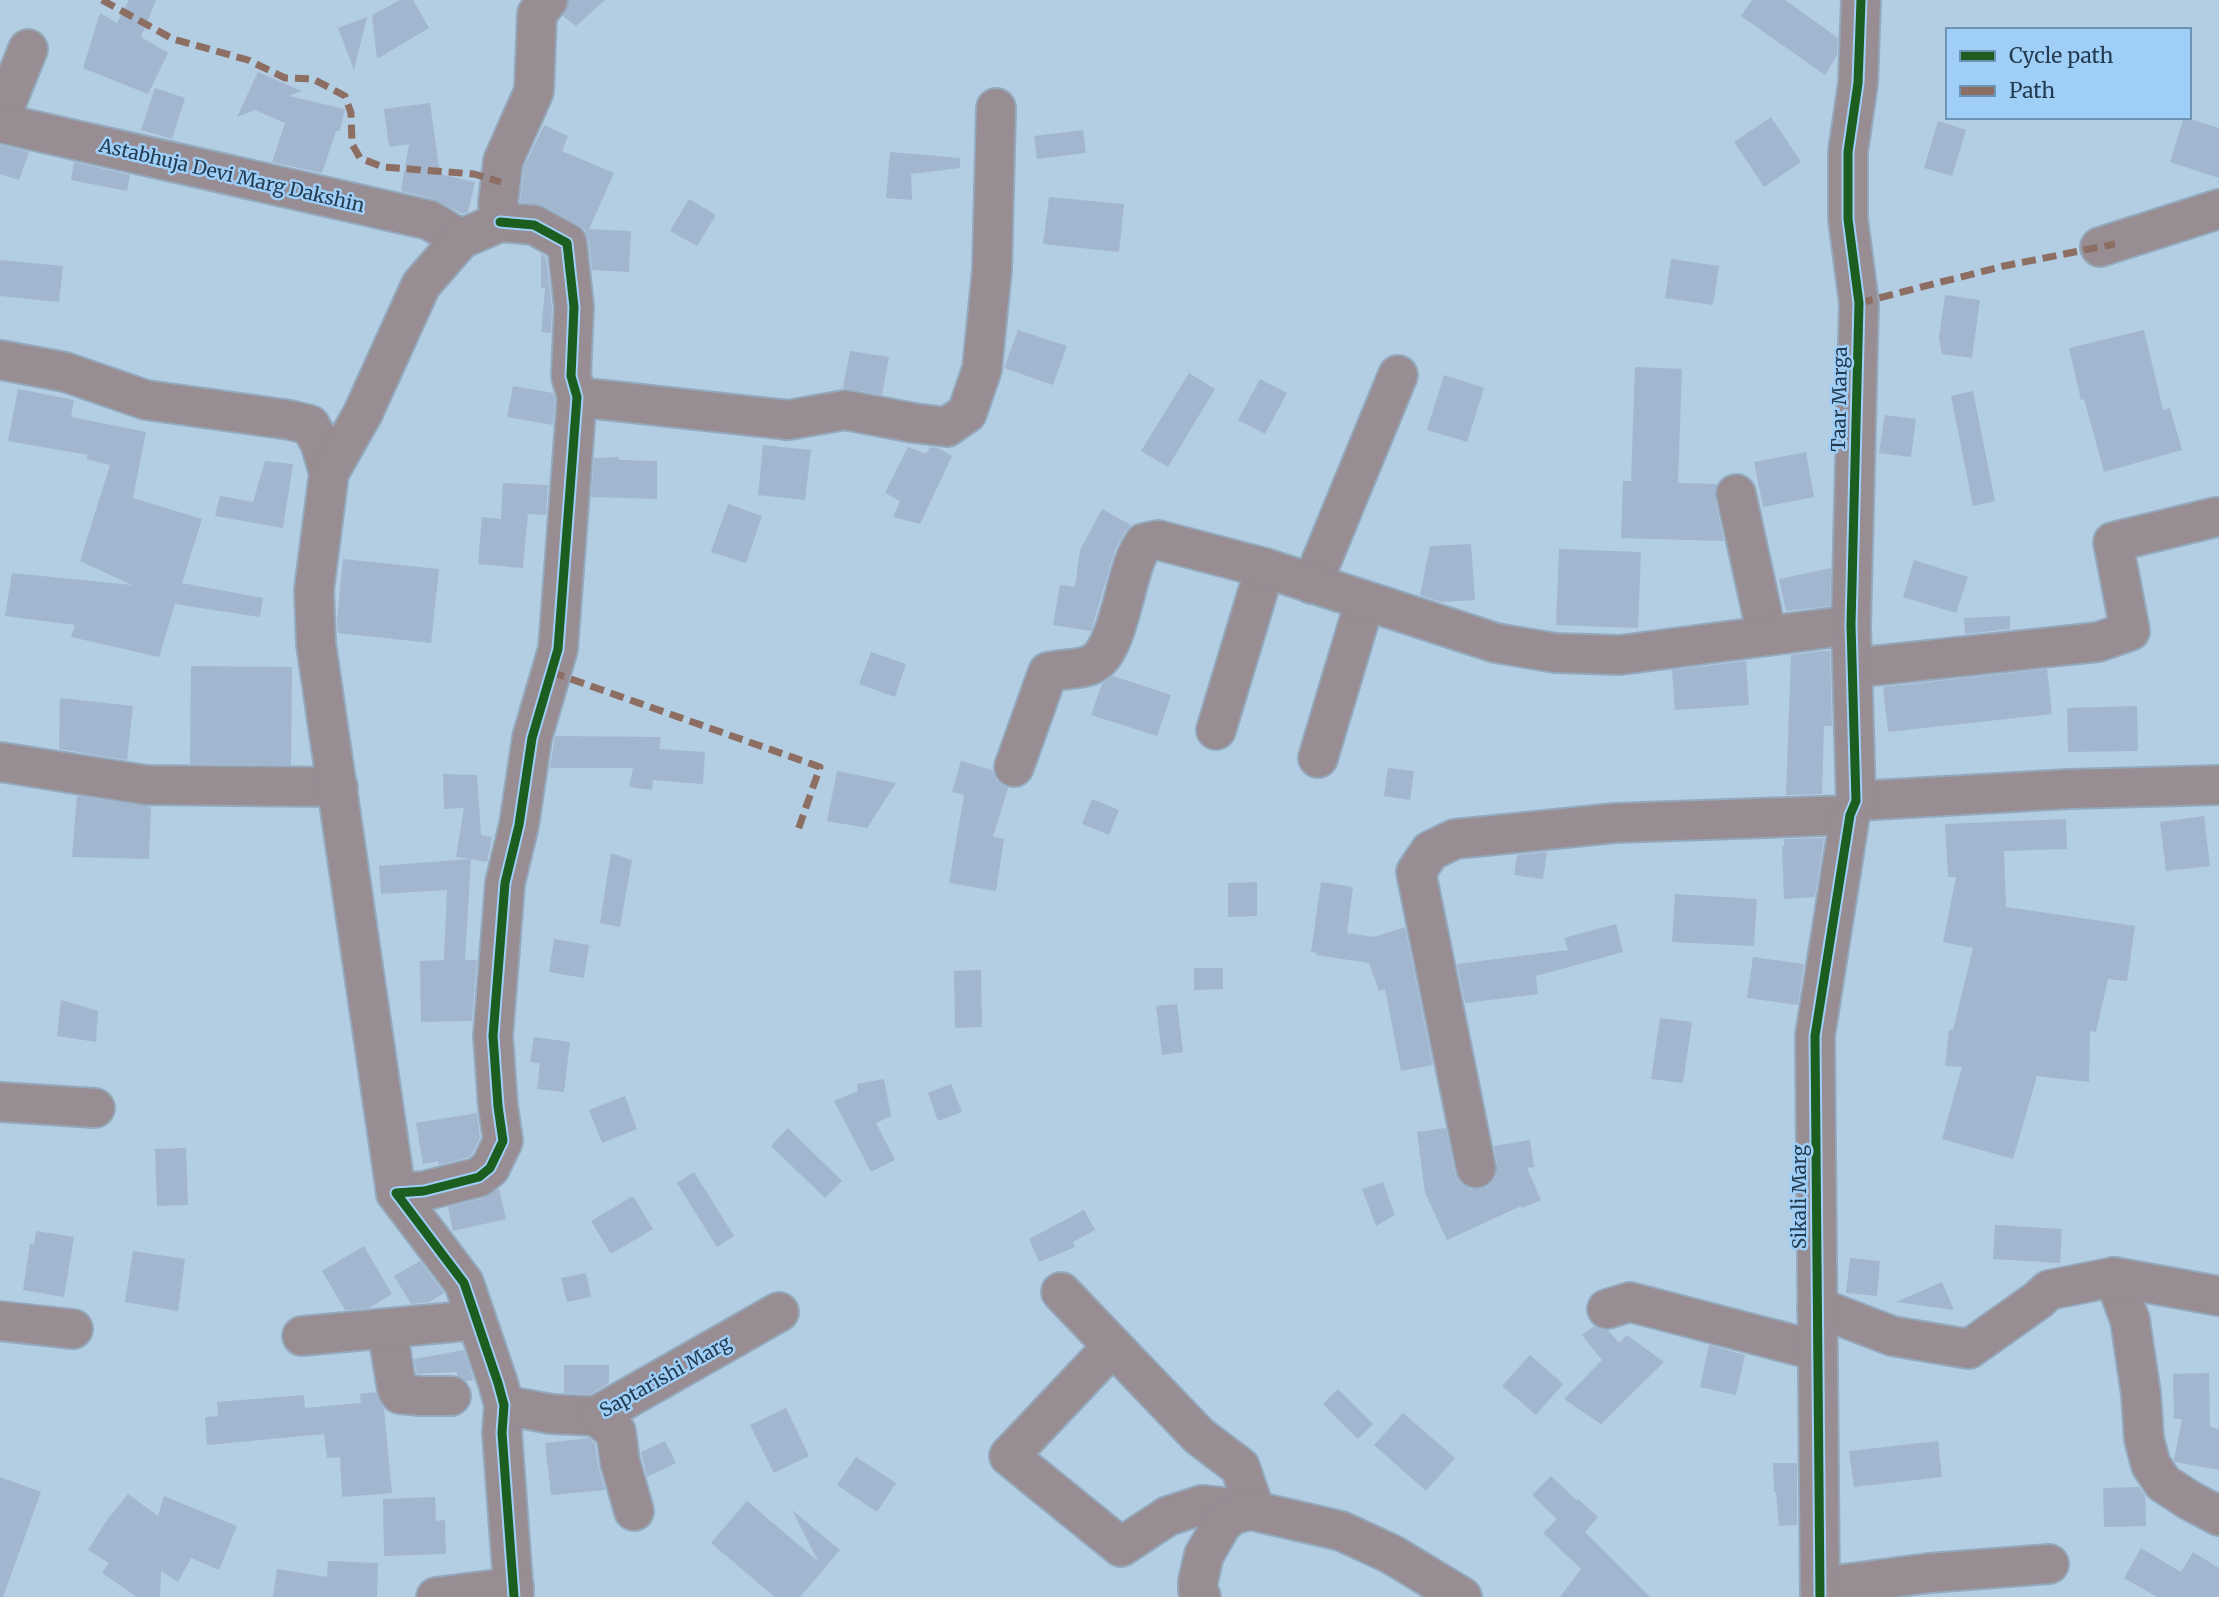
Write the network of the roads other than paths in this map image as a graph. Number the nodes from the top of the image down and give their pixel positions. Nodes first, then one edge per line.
1 (548, 0) edge
2 (1861, 0) edge
3 (29, 49) dead end
4 (996, 108) dead end
5 (0, 121) edge
6 (2219, 209) edge
7 (500, 222) junction
8 (461, 239) junction
9 (2100, 247) dead end
10 (1, 363) edge
11 (1398, 375) dead end
12 (577, 397) junction
13 (329, 473) junction
14 (1736, 494) dead end
15 (2216, 517) dead end
16 (1265, 568) junction
17 (1312, 584) junction
18 (1365, 601) junction
19 (1851, 625) junction
20 (1768, 636) junction
21 (1853, 668) junction
22 (1216, 730) dead end
23 (1318, 758) dead end
24 (0, 762) edge
25 (1014, 767) dead end
26 (2219, 785) edge
27 (338, 787) junction
28 (1853, 808) junction
29 (0, 1101) edge
30 (94, 1108) dead end
31 (1476, 1168) dead end
32 (396, 1193) junction
33 (2114, 1277) junction
34 (1061, 1292) dead end
35 (2219, 1296) edge
36 (1817, 1307) junction
37 (1607, 1309) dead end
38 (779, 1312) dead end
39 (476, 1320) junction
40 (0, 1321) edge
41 (73, 1329) dead end
42 (387, 1329) junction
43 (302, 1336) dead end
44 (1113, 1346) junction
45 (1818, 1351) junction
46 (451, 1396) dead end
47 (504, 1405) junction
48 (596, 1416) junction
49 (1250, 1510) junction
50 (634, 1511) dead end
51 (2219, 1516) edge
52 (2049, 1564) dead end
53 (514, 1592) edge
54 (1820, 1592) edge
55 (436, 1597) edge
56 (1201, 1597) edge
57 (1462, 1597) edge

1 - 7 street
2 - 19 street, Taar Marga
3 - 5 street
4 - 12 street
5 - 8 street, Astabhuja Devi Marg Dakshin
6 - 9 street
7 - 8 street
7 - 12 street
8 - 13 street
10 - 13 street
11 - 17 street
12 - 32 street
13 - 27 street
14 - 20 street
15 - 21 street
16 - 17 street
16 - 22 street
16 - 25 street
17 - 18 street
18 - 20 street
18 - 23 street
19 - 20 street
19 - 21 street, Taar Marga
21 - 28 street, Taar Marga
24 - 27 street
26 - 28 street
27 - 32 street
28 - 31 street
28 - 36 street, Sikali Marg
29 - 30 street
32 - 39 street
33 - 35 street
33 - 36 street
33 - 51 street
34 - 44 street
36 - 45 street, Sikali Marg
37 - 45 street
38 - 48 street, Saptarishi Marg
39 - 42 street
39 - 47 street
40 - 41 street
42 - 43 street
42 - 46 street
44 - 49 street
44 - 49 street
45 - 54 street, Sikali Marg
47 - 48 street, Saptarishi Marg
47 - 53 street
48 - 50 street
49 - 56 street
49 - 57 street
52 - 54 street
53 - 55 street

